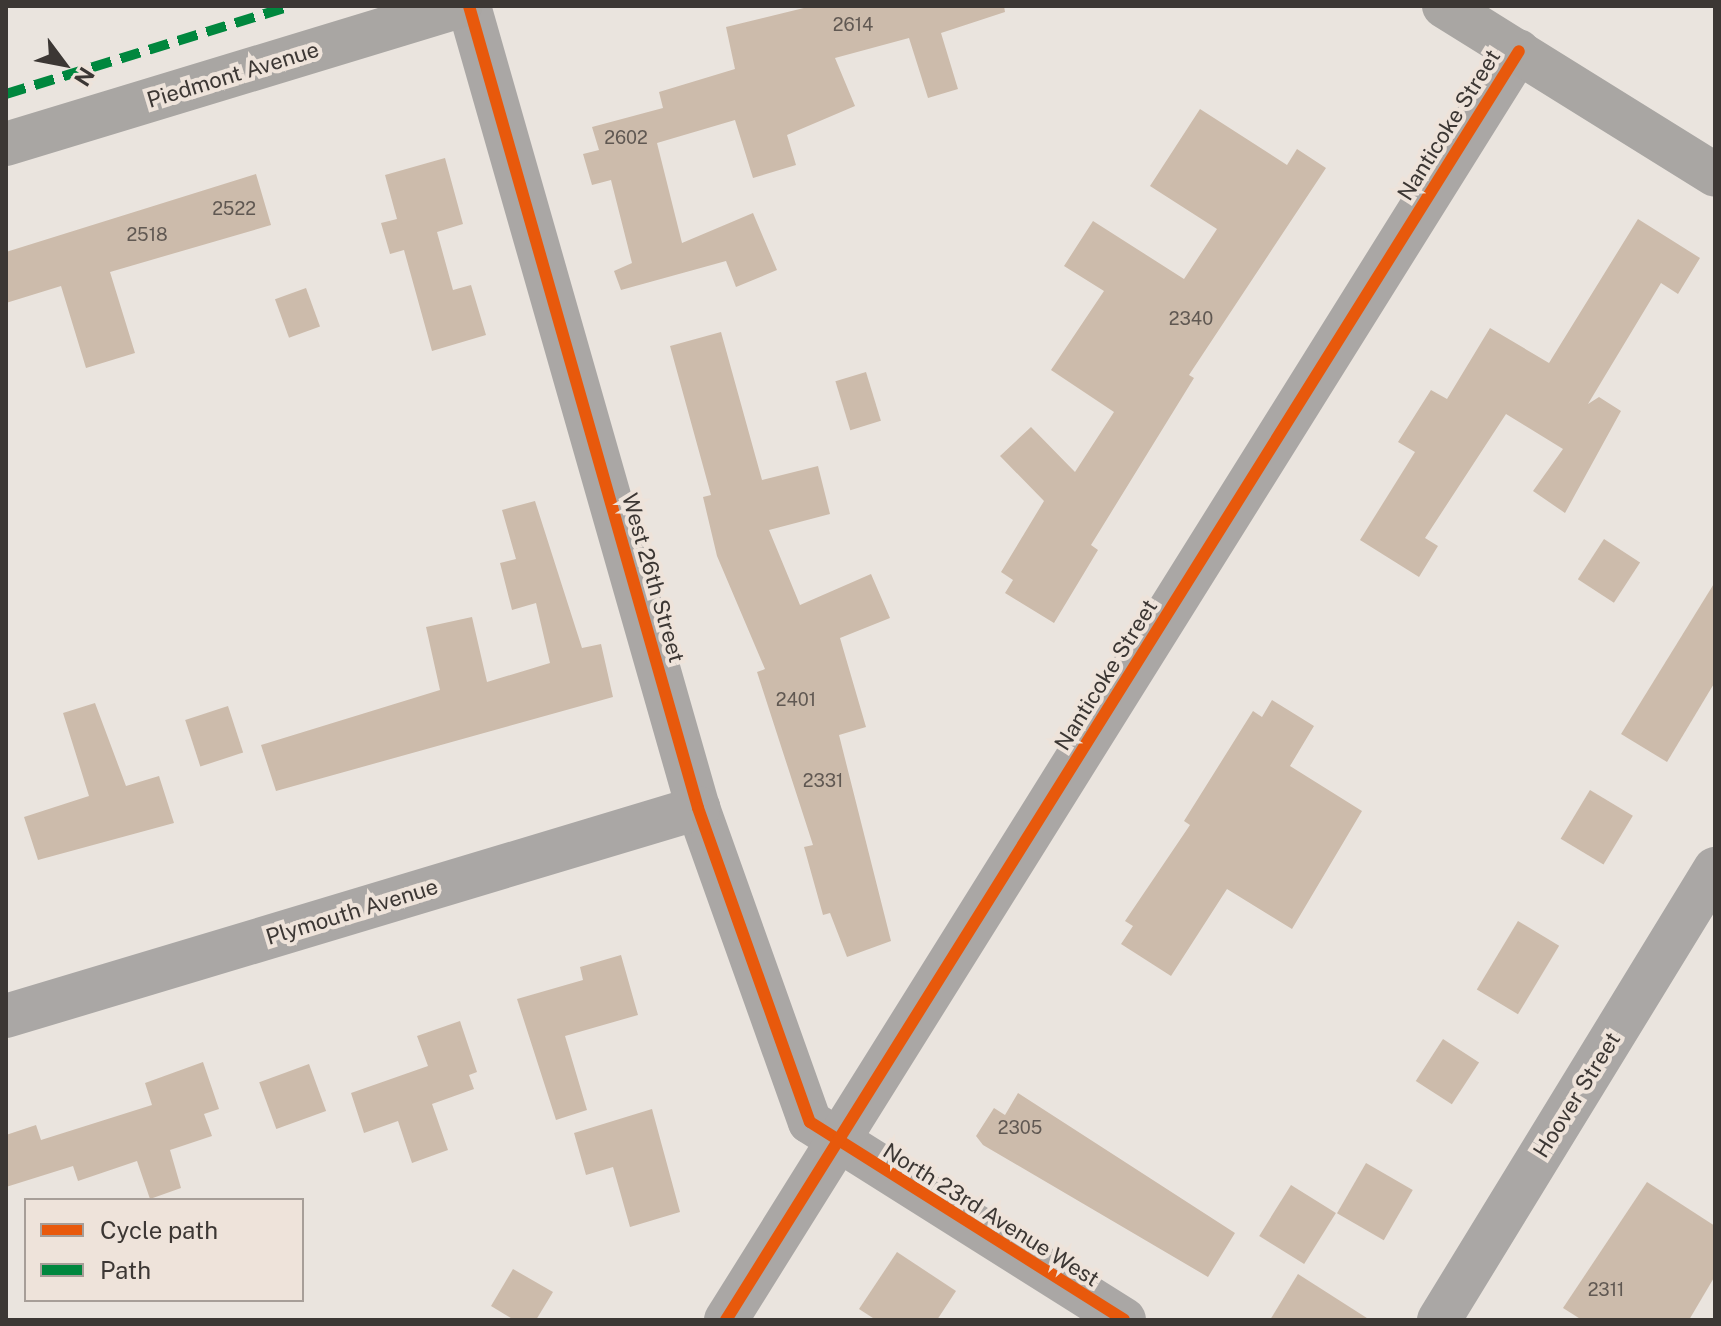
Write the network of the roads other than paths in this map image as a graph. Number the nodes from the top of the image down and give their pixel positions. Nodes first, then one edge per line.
1 (461, 6) edge
2 (469, 6) edge
3 (1444, 6) edge
4 (1519, 51) junction
5 (6, 144) edge
6 (1715, 175) edge
7 (698, 808) junction
8 (1715, 869) edge
9 (6, 1016) edge
10 (838, 1143) junction
11 (726, 1320) edge
12 (1124, 1320) edge
13 (1439, 1320) edge

1 - 5 main road, Piedmont Avenue
2 - 7 street, West 26th Street
3 - 4 main road
4 - 6 main road
4 - 10 street, Nanticoke Street
7 - 9 street, Plymouth Avenue
7 - 10 street, West 26th Street
8 - 13 street, Hoover Street
10 - 11 street, Nanticoke Street
10 - 12 street, North 23rd Avenue West

